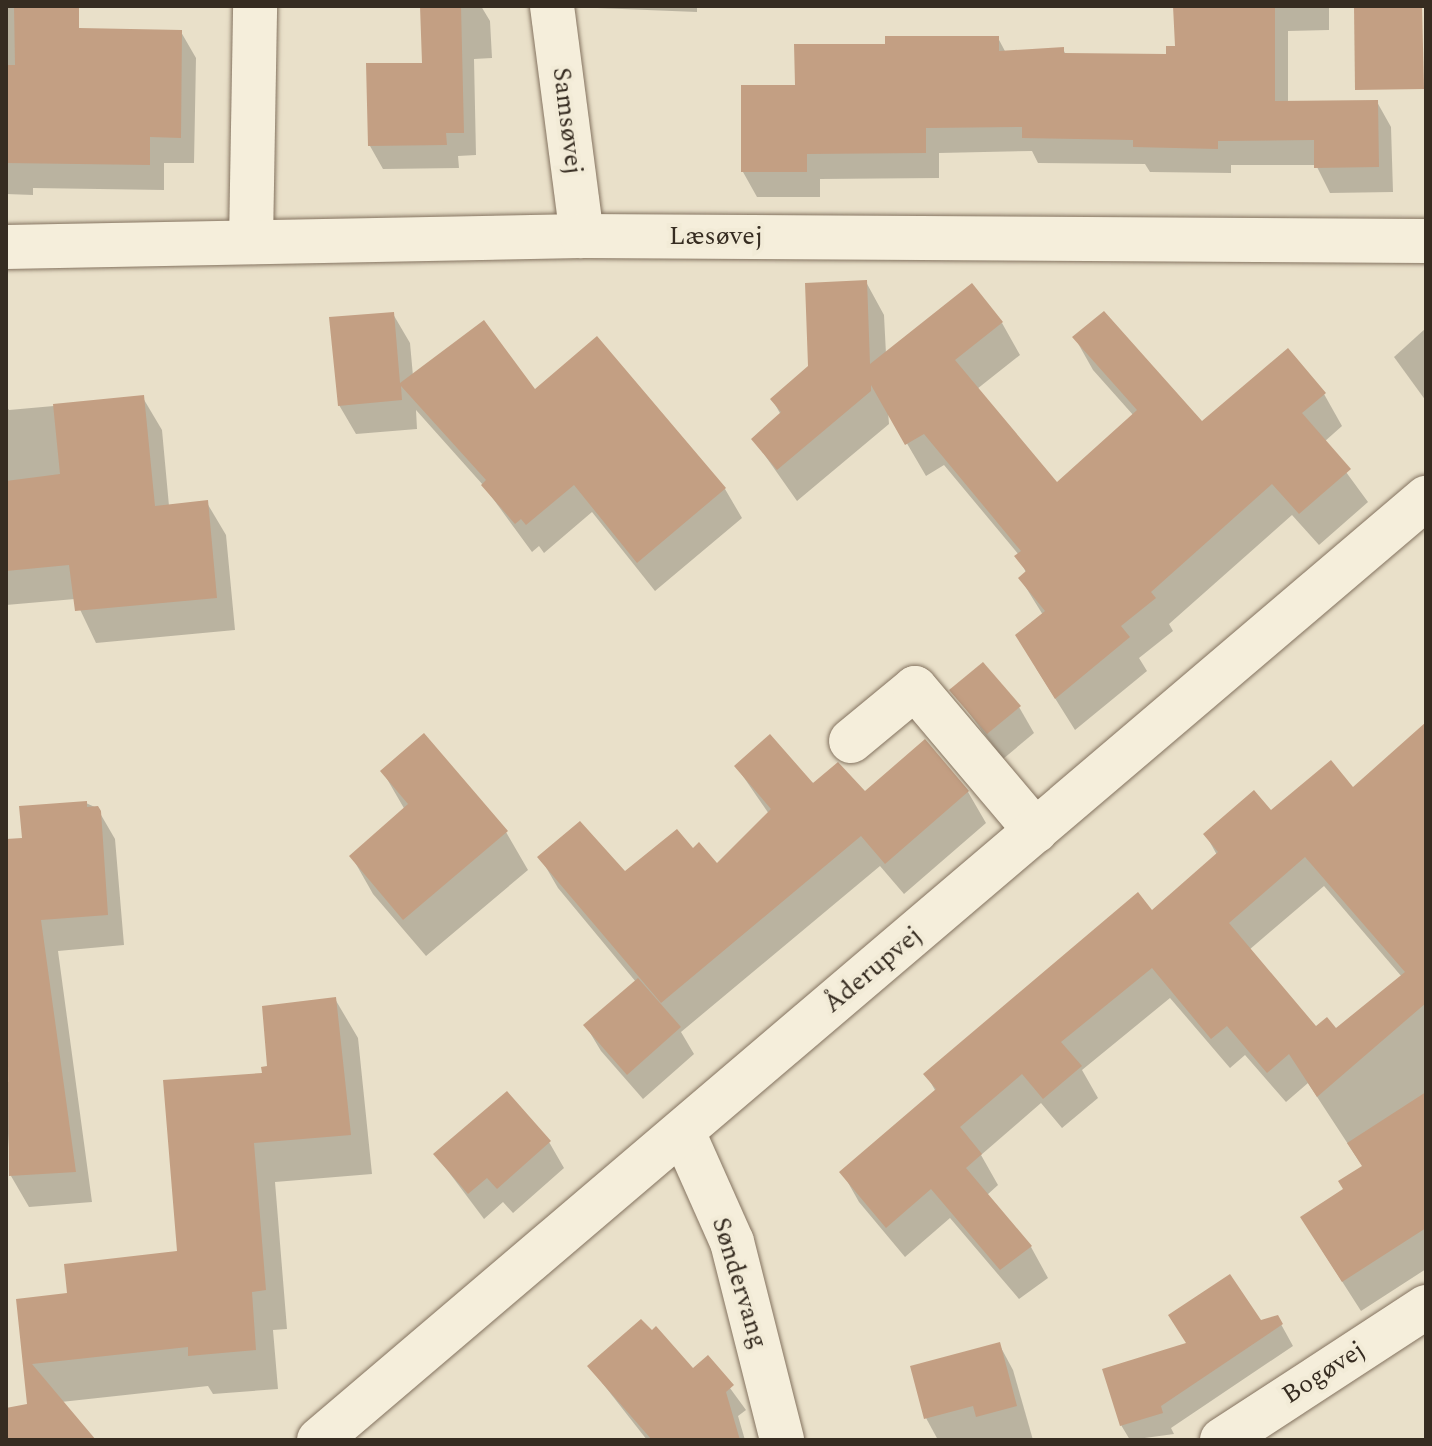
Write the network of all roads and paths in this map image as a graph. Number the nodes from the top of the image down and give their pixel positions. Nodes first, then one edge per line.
1 (255, 6) edge
2 (552, 6) edge
3 (582, 236) junction
4 (1426, 241) edge
5 (251, 242) junction
6 (6, 247) edge
7 (1426, 498) edge
8 (851, 741) dead end
9 (1036, 831) junction
10 (683, 1132) junction
11 (1426, 1307) edge
12 (319, 1440) edge
13 (782, 1440) edge
14 (1222, 1440) edge

1 - 5 street
2 - 3 street, Samsøvej
3 - 4 street, Læsøvej
3 - 5 street, Læsøvej
5 - 6 street, Læsøvej
7 - 9 street, Åderupvej
8 - 9 street
9 - 10 street, Åderupvej
10 - 12 street, Åderupvej
10 - 13 street, Søndervang
11 - 14 street, Bogøvej

